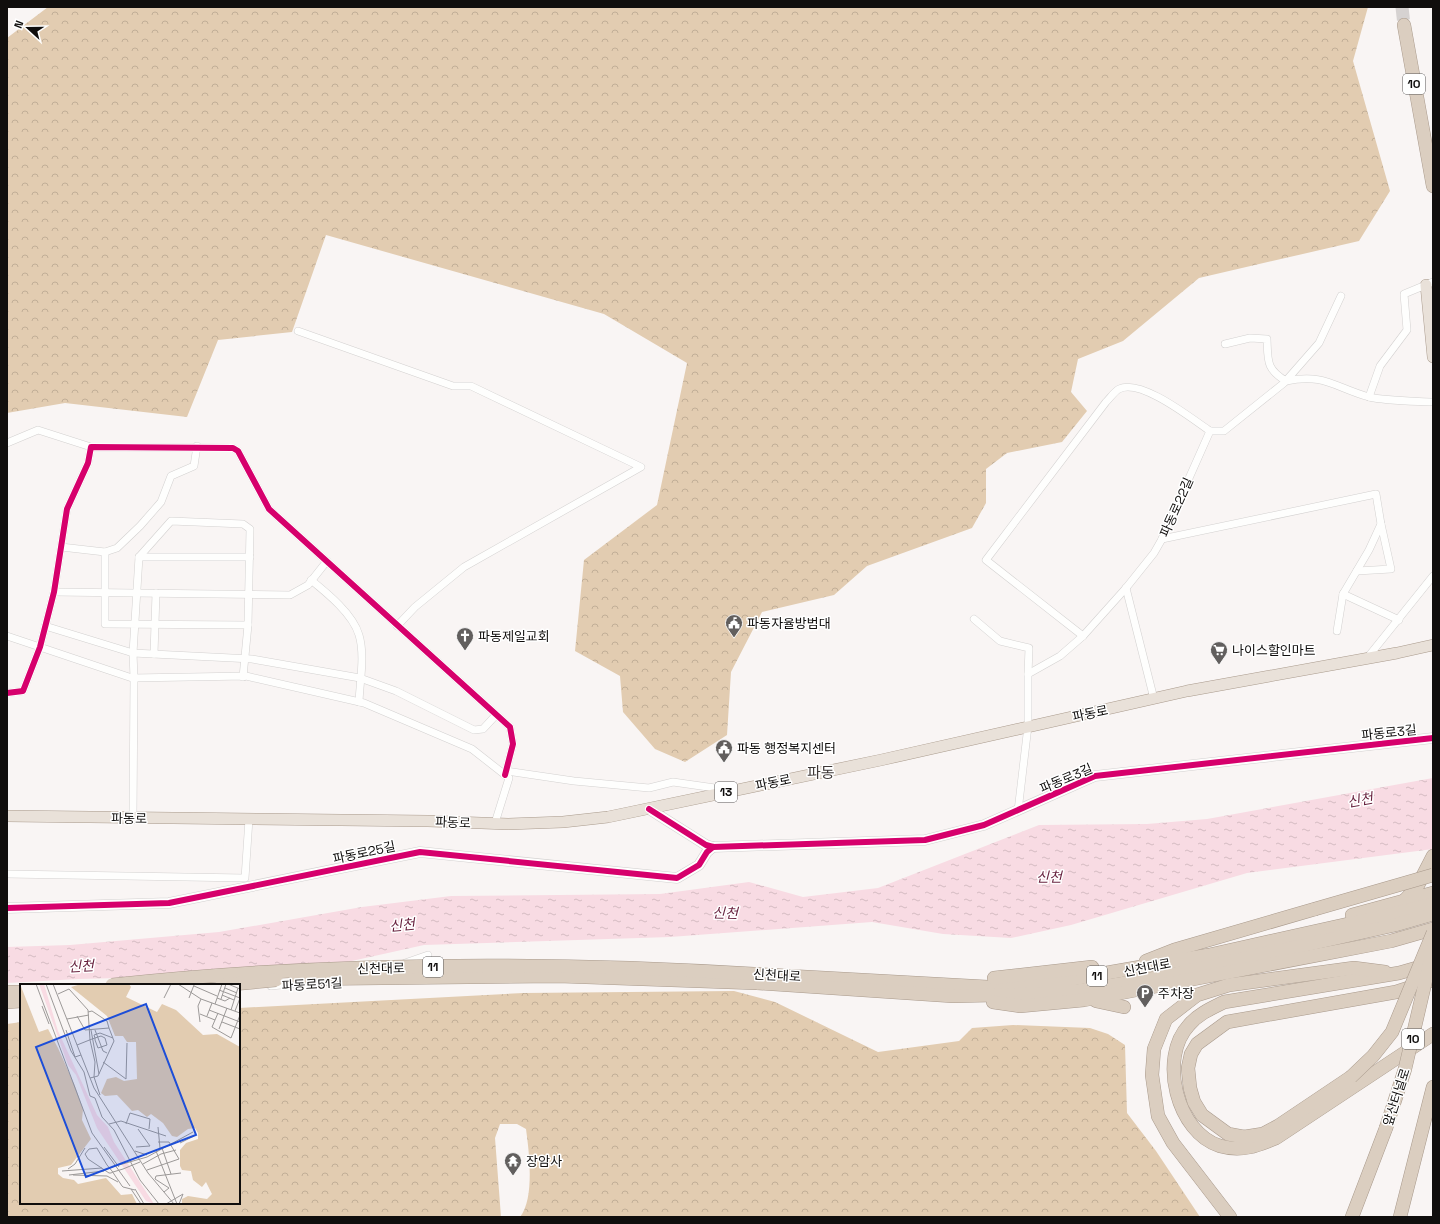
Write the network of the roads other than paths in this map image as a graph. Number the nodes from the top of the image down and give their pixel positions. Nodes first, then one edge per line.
1 (1404, 25) tunnel mouth
2 (1433, 186) edge
3 (1430, 283) edge
4 (1341, 296) dead end
5 (298, 331) dead end
6 (1225, 344) dead end
7 (1433, 357) edge
8 (1286, 381) junction
9 (1370, 397) junction
10 (1433, 402) edge
11 (1210, 431) junction
12 (7, 443) edge
13 (197, 446) junction
14 (91, 447) junction
15 (1381, 524) junction
16 (1162, 539) junction
17 (61, 547) junction
18 (105, 552) junction
19 (250, 557) junction
20 (140, 558) junction
21 (326, 561) junction
22 (1357, 571) junction
23 (1433, 576) edge
24 (311, 580) junction
25 (1126, 588) junction
26 (54, 592) junction
27 (104, 592) junction
28 (137, 593) junction
29 (156, 593) junction
30 (250, 594) junction
31 (1344, 594) junction
32 (974, 619) dead end
33 (1399, 620) junction
34 (136, 624) junction
35 (155, 624) junction
36 (248, 625) junction
37 (45, 626) junction
38 (397, 626) junction
39 (1337, 632) dead end
40 (7, 636) edge
41 (1083, 636) junction
42 (1433, 645) edge
43 (40, 647) junction
44 (133, 653) junction
45 (154, 654) junction
46 (1368, 657) junction
47 (246, 659) junction
48 (1028, 674) junction
49 (243, 676) junction
50 (134, 678) junction
51 (360, 678) junction
52 (7, 693) edge
53 (1154, 699) junction
54 (359, 702) junction
55 (496, 715) junction
56 (1028, 726) junction
57 (1433, 738) edge
58 (506, 773) junction
59 (720, 794) junction
60 (649, 809) junction
61 (1018, 811) junction
62 (7, 816) edge
63 (133, 818) junction
64 (249, 819) junction
65 (495, 823) junction
66 (713, 847) junction
67 (1433, 856) edge
68 (7, 874) edge
69 (1433, 875) edge
70 (245, 882) junction
71 (1433, 893) edge
72 (1403, 902) junction
73 (1433, 904) edge
74 (7, 908) edge
75 (1433, 913) edge
76 (1433, 929) edge
77 (1433, 933) edge
78 (1433, 949) edge
79 (428, 955) dead end
80 (1146, 961) junction
81 (1433, 964) edge
82 (1399, 973) junction
83 (1208, 977) junction
84 (756, 979) junction
85 (1433, 980) edge
86 (910, 983) junction
87 (122, 984) edge
88 (232, 984) edge
89 (240, 989) edge
90 (7, 992) edge
91 (20, 992) edge
92 (1173, 994) dead end
93 (953, 996) junction
94 (1084, 1000) junction
95 (20, 1001) edge
96 (7, 1002) edge
97 (20, 1005) edge
98 (7, 1006) edge
99 (1124, 1007) dead end
100 (1433, 1034) edge
101 (1433, 1087) edge
102 (1230, 1217) edge
103 (1352, 1217) edge
104 (1400, 1217) edge

1 - 2 highway, 10
3 - 7 main road
3 - 9 street
4 - 8 street
5 - 38 street
6 - 8 street
8 - 9 street
8 - 11 street
9 - 10 street
11 - 16 street, 파동로22길
11 - 41 street
12 - 14 street
13 - 14 street
13 - 18 street
13 - 21 street
14 - 17 street
15 - 16 street
15 - 22 street
15 - 22 street
16 - 25 street, 파동로22길
17 - 18 street
17 - 26 street
18 - 27 street
19 - 20 street
19 - 20 street
19 - 30 street
20 - 28 street
21 - 24 street
21 - 38 street
22 - 31 street
23 - 33 street
24 - 30 street
24 - 51 street
25 - 41 street, 파동로22길
25 - 53 street
26 - 27 street
26 - 37 street
27 - 28 street
27 - 34 street
28 - 29 street
28 - 34 street
29 - 30 street
29 - 35 street
30 - 36 street
31 - 33 street
31 - 39 street
32 - 48 street
33 - 46 street
34 - 35 street
34 - 44 street
35 - 36 street
35 - 45 street
36 - 47 street
37 - 43 street
37 - 44 street
38 - 55 street
40 - 43 street
41 - 48 street, 파동로22길
42 - 46 main road, 파동로 / 13
43 - 50 street
43 - 52 street
44 - 45 street
44 - 50 street
45 - 47 street
46 - 53 main road, 파동로 / 13
47 - 49 street
47 - 51 street
48 - 56 street
49 - 50 street
49 - 54 street
50 - 63 street
51 - 54 street
51 - 55 street
53 - 56 main road, 파동로 / 13
54 - 58 street
55 - 58 street
56 - 59 main road, 파동로 / 13
56 - 61 street
57 - 61 street, 파동로3길
58 - 59 street
58 - 65 street
59 - 60 main road, 파동로 / 13
60 - 65 main road, 파동로 / 13
60 - 66 street
61 - 66 street, 파동로3길
62 - 63 main road, 파동로 / 13
63 - 64 main road, 파동로 / 13
64 - 65 main road, 파동로 / 13
64 - 70 street
66 - 70 street, 파동로25길
67 - 72 highway
68 - 70 street
69 - 80 highway, bridge
70 - 74 street, 파동로25길
71 - 72 highway, 11
72 - 80 highway, 11
73 - 86 highway, 신천대로 / 11
75 - 93 highway, 신천대로 / 11
76 - 83 highway, 11
77 - 85 highway, bridge
78 - 103 highway, 앞산터널로 / 10, bridge
79 - 89 street, 파동로51길
80 - 86 highway, 11
81 - 82 highway
82 - 100 highway
82 - 102 highway
83 - 92 highway
83 - 94 highway, 11
84 - 86 highway, 신천대로 / 11
84 - 87 highway, 신천대로 / 11, bridge
84 - 88 highway, 신천대로 / 11, bridge
84 - 93 highway, 신천대로 / 11
90 - 91 highway
93 - 94 highway, 11
94 - 99 highway
95 - 96 highway
97 - 98 street
101 - 104 highway

